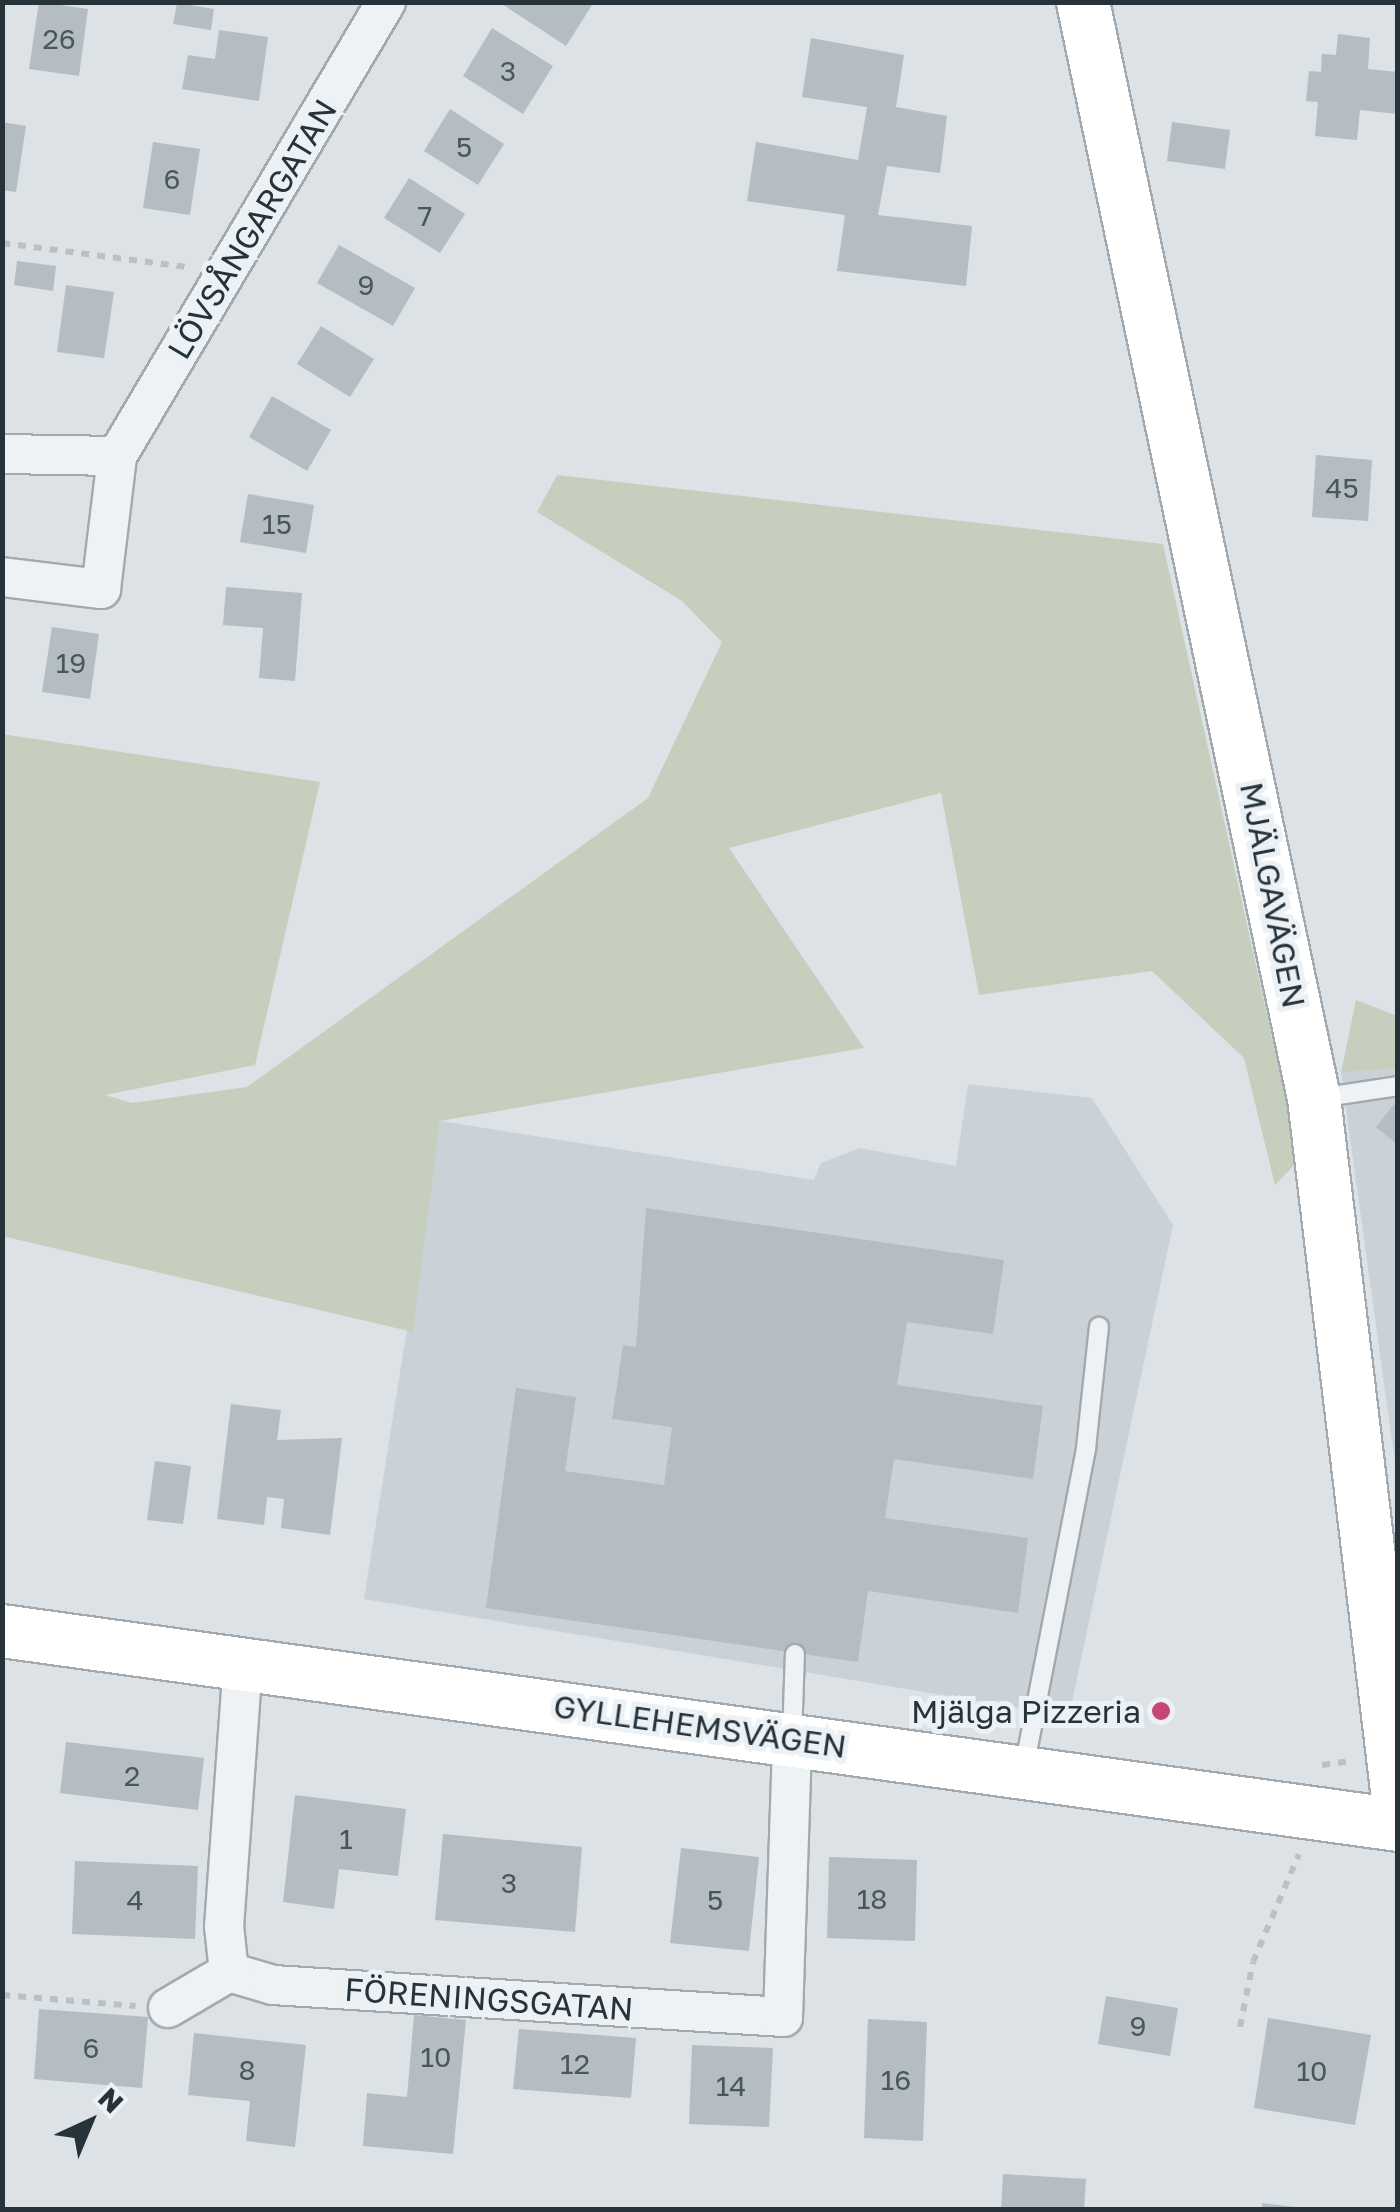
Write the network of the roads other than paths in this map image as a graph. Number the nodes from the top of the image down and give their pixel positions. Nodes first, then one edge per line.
1 (386, 2) edge
2 (1083, 2) edge
3 (2, 454) edge
4 (117, 456) junction
5 (2, 577) edge
6 (1398, 1086) edge
7 (1314, 1098) junction
8 (1099, 1327) dead end
9 (1378, 1520) edge
10 (2, 1631) edge
11 (795, 1654) dead end
12 (243, 1662) junction
13 (792, 1739) junction
14 (1023, 1773) junction
15 (1398, 1798) edge
16 (1398, 1825) edge
17 (230, 1972) junction
18 (168, 2008) road end

1 - 4 street, LÖVSÅNGARGATAN
2 - 7 street, MJÄLGAVÄGEN
3 - 4 street
4 - 5 street, LÖVSÅNGARGATAN
6 - 7 lane
7 - 9 street, MJÄLGAVÄGEN
8 - 14 lane
9 - 15 street, MJÄLGAVÄGEN
10 - 12 street, GYLLEHEMSVÄGEN
11 - 13 lane
12 - 13 street, GYLLEHEMSVÄGEN
12 - 17 street
13 - 14 street, GYLLEHEMSVÄGEN
13 - 17 street, FÖRENINGSGATAN
14 - 16 street, GYLLEHEMSVÄGEN
17 - 18 street

